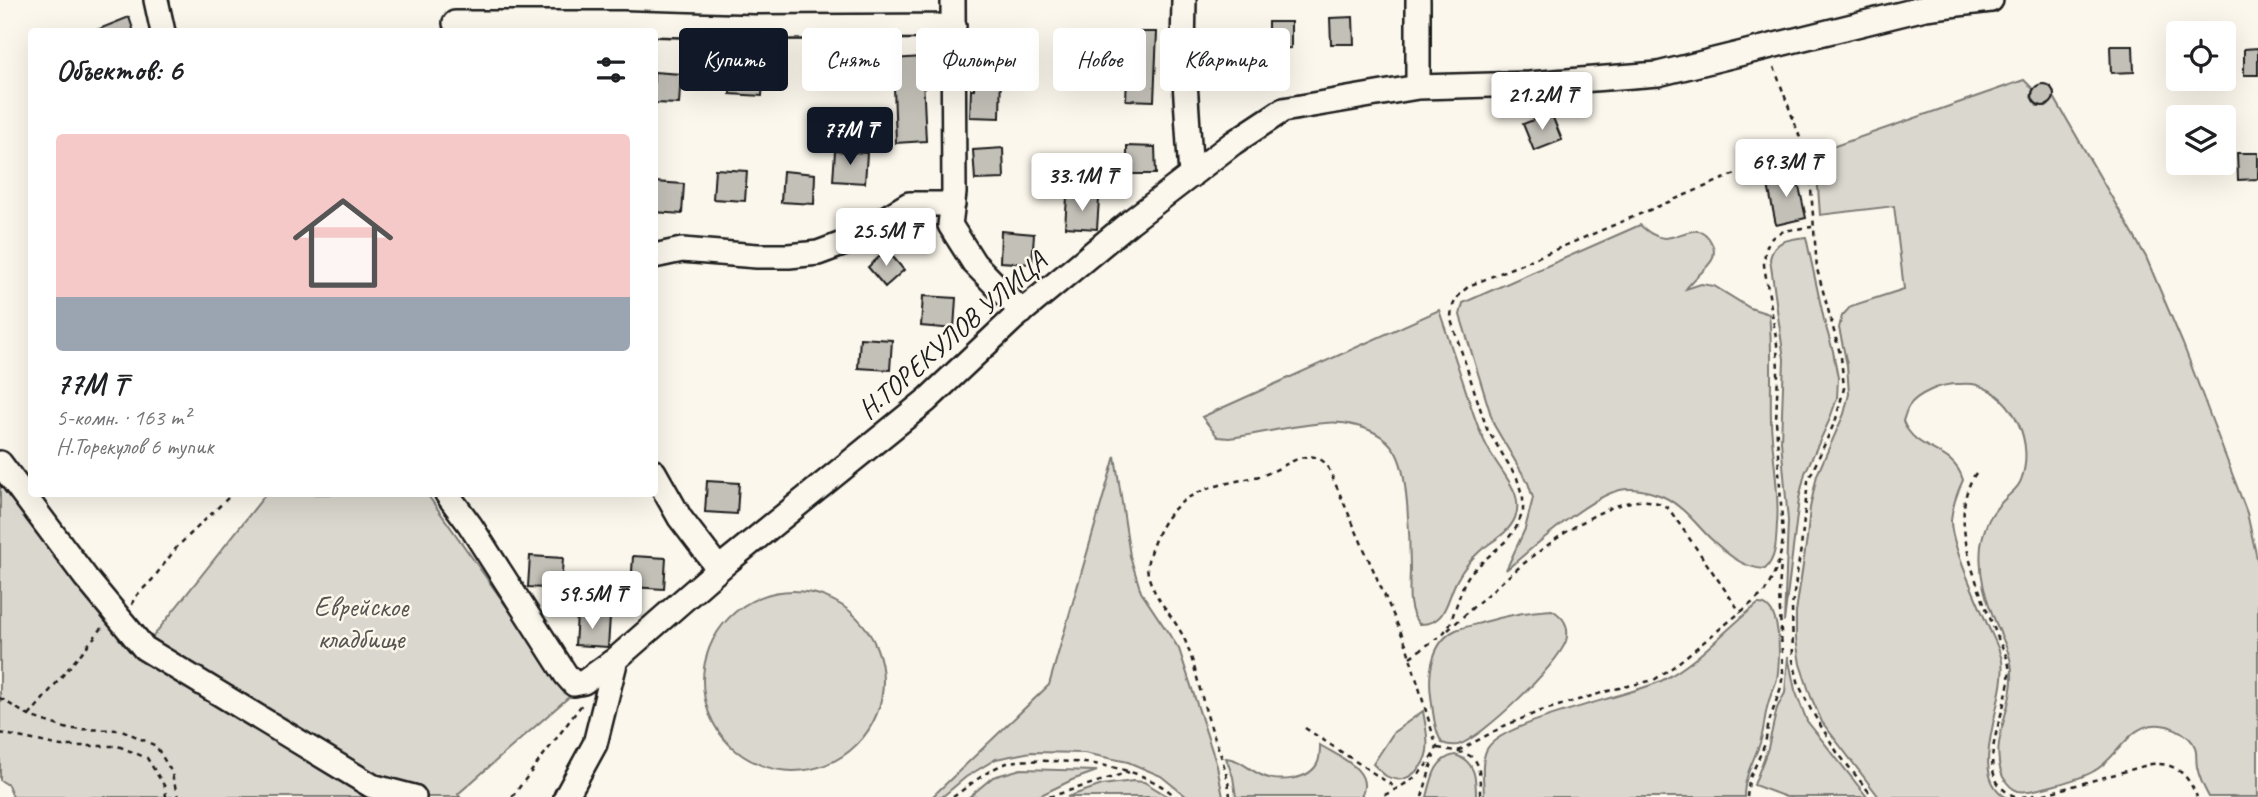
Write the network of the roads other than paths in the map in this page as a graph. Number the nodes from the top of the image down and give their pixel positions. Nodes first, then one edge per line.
1 (156, 0) edge
2 (953, 0) edge
3 (1184, 0) edge
4 (1418, 0) edge
5 (1983, 0) edge
6 (455, 23) dead end
7 (954, 26) junction
8 (162, 28) edge
9 (1418, 87) junction
10 (1191, 176) junction
11 (953, 204) junction
12 (658, 256) edge
13 (1022, 312) junction
14 (0, 463) edge
15 (658, 479) edge
16 (449, 497) edge
17 (719, 569) junction
18 (616, 659) junction
19 (414, 797) edge
20 (566, 797) edge

1 - 8 street
2 - 7 street
3 - 10 street
4 - 9 street
5 - 9 street, Н.ТОРЕКУЛОВ УЛИЦА
6 - 7 street
7 - 11 street
9 - 10 street, Н.ТОРЕКУЛОВ УЛИЦА
10 - 13 street, Н.ТОРЕКУЛОВ УЛИЦА
11 - 12 street
11 - 13 street
13 - 17 street, Н.ТОРЕКУЛОВ УЛИЦА
14 - 19 street
15 - 17 street
16 - 18 street, Н.ТОРЕКУЛОВ УЛИЦА
17 - 18 street, Н.ТОРЕКУЛОВ УЛИЦА
18 - 20 street

